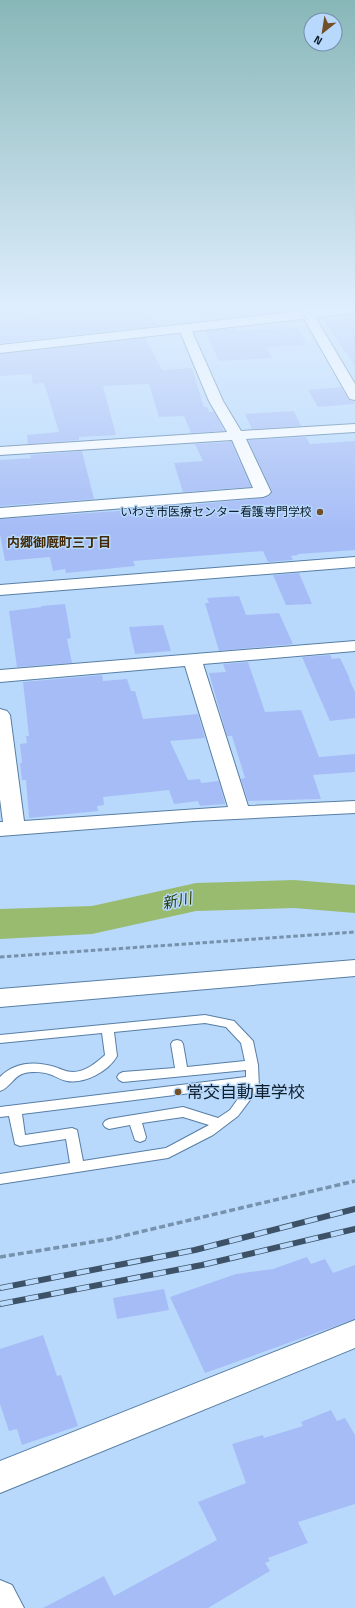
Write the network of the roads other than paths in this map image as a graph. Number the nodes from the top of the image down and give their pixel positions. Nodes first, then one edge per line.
1 (208, 382) edge
2 (346, 382) edge
3 (355, 396) edge
4 (355, 428) edge
5 (237, 436) junction
6 (0, 450) edge
7 (0, 513) edge
8 (355, 562) edge
9 (0, 590) edge
10 (353, 650) edge
11 (192, 660) junction
12 (0, 676) edge
13 (0, 715) edge
14 (355, 806) edge
15 (240, 813) junction
16 (7, 828) edge
17 (355, 968) edge
18 (0, 998) edge
19 (107, 1028) junction
20 (0, 1039) edge
21 (177, 1044) dead end
22 (252, 1065) junction
23 (182, 1071) junction
24 (123, 1077) dead end
25 (253, 1080) junction
26 (0, 1086) edge
27 (15, 1111) junction
28 (0, 1112) edge
29 (134, 1120) junction
30 (220, 1123) junction
31 (110, 1124) dead end
32 (140, 1137) dead end
33 (77, 1168) junction
34 (0, 1179) edge
35 (355, 1334) edge
36 (0, 1477) edge
37 (0, 1597) edge
38 (6, 1608) edge

1 - 5 street
2 - 3 street
4 - 5 street
5 - 6 street
5 - 7 street
8 - 9 street
10 - 11 street
11 - 12 street
11 - 15 street
13 - 16 street
14 - 15 street
15 - 16 street
17 - 18 street
19 - 20 lane
19 - 22 lane
19 - 26 lane
21 - 23 lane
22 - 23 lane
22 - 25 lane
23 - 24 lane
25 - 27 lane
25 - 30 lane
27 - 28 lane
27 - 33 lane
29 - 30 lane
29 - 31 lane
29 - 32 lane
30 - 33 lane
33 - 34 lane
35 - 36 street
37 - 38 street

